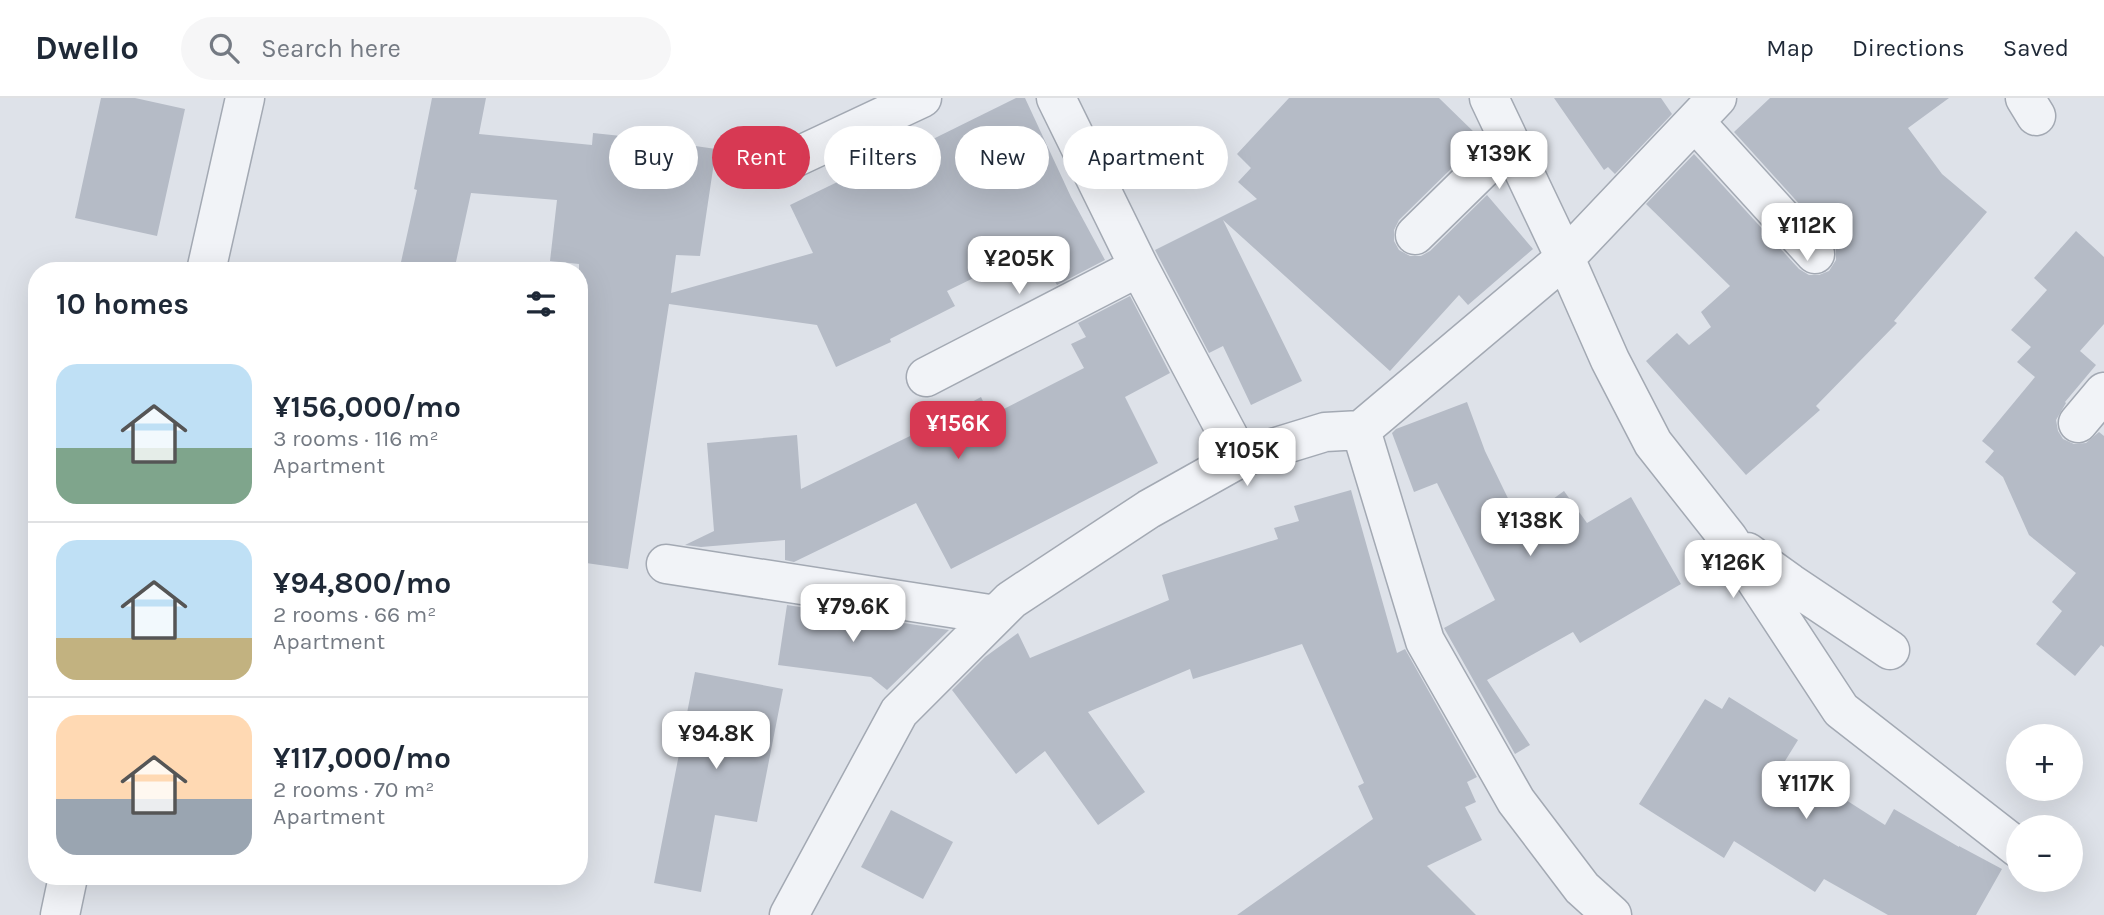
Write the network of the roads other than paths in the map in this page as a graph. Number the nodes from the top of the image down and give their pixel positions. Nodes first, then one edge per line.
1 (245, 98) edge
2 (922, 98) edge
3 (1056, 98) edge
4 (1489, 98) edge
5 (1706, 110) edge
6 (1509, 143) junction
7 (810, 151) edge
8 (1415, 235) dead end
9 (1815, 254) dead end
10 (1565, 258) junction
11 (207, 262) edge
12 (1139, 267) junction
13 (926, 377) dead end
14 (2104, 393) edge
15 (2078, 423) dead end
16 (1361, 430) junction
17 (1240, 458) junction
18 (1728, 538) junction
19 (666, 564) dead end
20 (996, 615) junction
21 (1890, 650) dead end
22 (2006, 839) edge
23 (66, 885) edge
24 (60, 915) edge
25 (789, 915) edge
26 (1612, 915) edge

1 - 11 street
2 - 7 street
3 - 12 street
4 - 6 street
5 - 9 street
5 - 10 street
6 - 8 street
6 - 10 street
10 - 16 street
10 - 18 street
12 - 13 street
12 - 17 street
14 - 15 street
16 - 17 street
16 - 26 street
17 - 20 street
18 - 21 street
18 - 22 street
19 - 20 street
20 - 25 street
23 - 24 street

